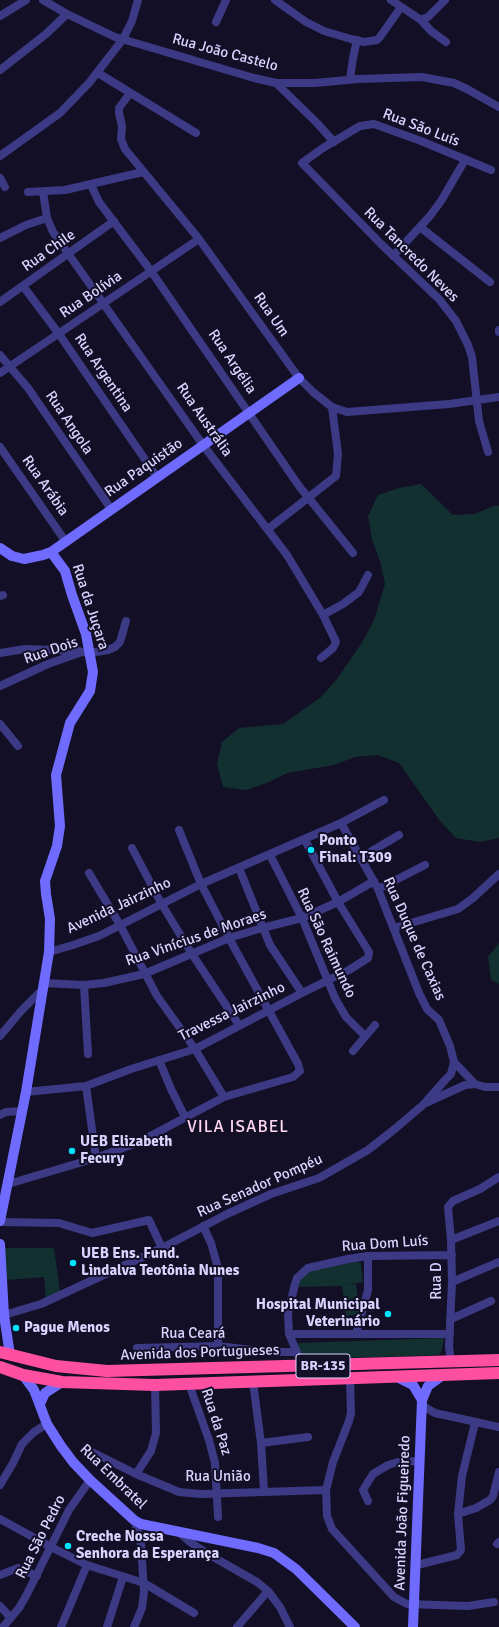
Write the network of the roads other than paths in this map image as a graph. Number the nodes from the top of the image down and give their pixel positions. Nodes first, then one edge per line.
1 (26, 0) edge
2 (43, 0) edge
3 (138, 0) edge
4 (226, 0) edge
5 (275, 0) edge
6 (391, 0) edge
7 (445, 0) edge
8 (401, 7) junction
9 (67, 14) junction
10 (0, 16) edge
11 (421, 20) junction
12 (216, 22) dead end
13 (123, 39) junction
14 (357, 40) junction
15 (446, 42) dead end
16 (0, 70) edge
17 (98, 73) junction
18 (350, 80) junction
19 (276, 83) junction
20 (130, 93) junction
21 (499, 107) edge
22 (196, 133) dead end
23 (334, 142) junction
24 (0, 156) edge
25 (465, 160) junction
26 (302, 163) joint
27 (491, 170) dead end
28 (143, 172) junction
29 (0, 178) edge
30 (91, 185) junction
31 (5, 187) dead end
32 (28, 192) dead end
33 (43, 192) junction
34 (47, 218) junction
35 (114, 221) junction
36 (420, 227) junction
37 (0, 238) edge
38 (199, 239) junction
39 (69, 254) junction
40 (393, 256) junction
41 (152, 271) junction
42 (490, 282) dead end
43 (23, 286) junction
44 (0, 302) edge
45 (104, 303) junction
46 (59, 334) junction
47 (0, 355) edge
48 (11, 366) junction
49 (0, 373) edge
50 (299, 378) junction
51 (499, 397) edge
52 (476, 401) junction
53 (332, 407) junction
54 (248, 412) junction
55 (203, 445) junction
56 (0, 447) edge
57 (488, 452) dead end
58 (157, 477) junction
59 (308, 497) junction
60 (111, 509) junction
61 (268, 529) junction
62 (66, 542) junction
63 (0, 548) edge
64 (51, 552) junction
65 (353, 553) dead end
66 (368, 575) dead end
67 (323, 614) junction
68 (126, 621) dead end
69 (86, 652) junction
70 (0, 653) edge
71 (321, 658) dead end
72 (0, 686) edge
73 (0, 724) edge
74 (18, 746) dead end
75 (384, 800) dead end
76 (341, 824) junction
77 (179, 830) dead end
78 (399, 835) dead end
79 (305, 840) junction
80 (132, 848) dead end
81 (270, 855) junction
82 (360, 858) junction
83 (425, 865) dead end
84 (239, 868) junction
85 (89, 873) dead end
86 (499, 874) edge
87 (201, 884) junction
88 (376, 885) junction
89 (338, 902) junction
90 (161, 904) junction
91 (302, 918) junction
92 (120, 925) junction
93 (262, 928) junction
94 (394, 928) junction
95 (229, 938) junction
96 (49, 952) junction
97 (192, 954) junction
98 (144, 974) junction
99 (329, 981) junction
100 (84, 985) junction
101 (42, 986) junction
102 (302, 993) junction
103 (269, 1011) junction
104 (375, 1025) dead end
105 (239, 1026) junction
106 (0, 1036) edge
107 (365, 1036) junction
108 (195, 1049) junction
109 (353, 1051) dead end
110 (88, 1054) dead end
111 (159, 1060) junction
112 (454, 1062) junction
113 (475, 1084) junction
114 (86, 1086) junction
115 (499, 1087) edge
116 (26, 1092) junction
117 (224, 1096) junction
118 (424, 1104) junction
119 (21, 1111) junction
120 (0, 1115) edge
121 (185, 1117) junction
122 (96, 1158) junction
123 (499, 1177) edge
124 (8, 1184) junction
125 (499, 1221) edge
126 (0, 1222) edge
127 (203, 1226) junction
128 (451, 1240) junction
129 (0, 1244) edge
130 (162, 1248) junction
131 (452, 1255) junction
132 (368, 1256) junction
133 (499, 1262) edge
134 (452, 1282) junction
135 (492, 1301) dead end
136 (451, 1320) junction
137 (3, 1321) edge
138 (289, 1334) junction
139 (356, 1334) junction
140 (450, 1334) junction
141 (218, 1346) junction
142 (136, 1348) dead end
143 (296, 1352) junction
144 (5, 1354) edge
145 (499, 1360) edge
146 (447, 1362) junction
147 (303, 1366) junction
148 (0, 1367) edge
149 (274, 1367) junction
150 (499, 1373) edge
151 (23, 1375) junction
152 (443, 1375) junction
153 (397, 1376) junction
154 (350, 1378) junction
155 (62, 1382) junction
156 (253, 1382) junction
157 (215, 1383) junction
158 (189, 1384) junction
159 (155, 1385) junction
160 (422, 1403) junction
161 (40, 1404) junction
162 (475, 1423) junction
163 (47, 1424) junction
164 (499, 1427) edge
165 (308, 1436) dead end
166 (261, 1442) junction
167 (94, 1452) dead end
168 (419, 1461) junction
169 (499, 1472) edge
170 (136, 1474) junction
171 (90, 1480) junction
172 (0, 1485) edge
173 (326, 1490) junction
174 (264, 1491) junction
175 (217, 1493) junction
176 (368, 1501) dead end
177 (458, 1514) junction
178 (218, 1517) dead end
179 (0, 1519) edge
180 (134, 1520) junction
181 (180, 1533) junction
182 (51, 1547) junction
183 (87, 1565) junction
184 (417, 1565) junction
185 (0, 1575) edge
186 (36, 1576) junction
187 (123, 1577) junction
188 (144, 1583) junction
189 (268, 1591) junction
190 (494, 1602) dead end
191 (415, 1605) junction
192 (0, 1606) edge
193 (194, 1614) dead end
194 (11, 1618) junction
195 (3, 1627) edge
196 (61, 1627) edge
197 (107, 1627) edge
198 (134, 1627) edge
199 (238, 1627) edge
200 (290, 1627) edge
201 (355, 1627) edge
202 (414, 1627) edge

1 - 10 street
2 - 9 street, Rua João Castelo
3 - 13 street
4 - 12 street
5 - 14 street
6 - 8 street
7 - 11 street
8 - 11 street
8 - 14 street
9 - 13 street, Rua João Castelo
9 - 16 street
11 - 15 street
13 - 17 street
13 - 19 street, Rua João Castelo
14 - 18 street
17 - 20 street
17 - 24 street
18 - 19 street, Rua João Castelo
18 - 21 street, Rua João Castelo
19 - 23 street
20 - 22 street
20 - 28 street, Rua Um
23 - 25 street, Rua São Luís
23 - 26 street, Rua São Luís
25 - 27 street, Rua São Luís
25 - 36 street
26 - 40 street, Rua Tancredo Neves
28 - 30 street
28 - 38 street, Rua Um
29 - 31 street
30 - 33 street
30 - 35 street, Rua Argélia
32 - 33 street
33 - 34 street, Rua Austrália
34 - 37 street
34 - 39 street, Rua Austrália
35 - 39 street, Rua Chile
35 - 41 street, Rua Argélia
36 - 40 street
36 - 42 street
38 - 41 street, Rua Bolívia
38 - 50 street, Rua Um
39 - 43 street, Rua Chile
39 - 45 street, Rua Austrália
40 - 52 street, Rua Tancredo Neves
41 - 45 street, Rua Bolívia
41 - 54 street, Rua Argélia
43 - 44 street, Rua Chile
43 - 46 street, Rua Argentina
45 - 46 street, Rua Bolívia
45 - 55 street, Rua Austrália
46 - 48 street, Rua Bolívia
46 - 58 street, Rua Argentina
47 - 48 street, Rua Angola
48 - 49 street, Rua Bolívia
48 - 60 street, Rua Angola
50 - 53 street, Rua Um
50 - 54 street, Rua Paquistão
51 - 52 street, Rua Um
52 - 53 street, Rua Um
52 - 57 street, Rua Tancredo Neves
53 - 59 street
54 - 55 street, Rua Paquistão
54 - 59 street, Rua Argélia
55 - 58 street, Rua Paquistão
55 - 61 street, Rua Austrália
56 - 62 street, Rua Arábia
58 - 60 street, Rua Paquistão
59 - 61 street
59 - 65 street, Rua Argélia
60 - 62 street, Rua Paquistão
61 - 67 street, Rua Austrália
62 - 64 street, Rua Paquistão
63 - 64 street, Rua Paquistão
64 - 69 street, Rua da Juçara
66 - 67 street
67 - 71 street, Rua Austrália
68 - 69 street
69 - 70 street
69 - 72 street, Rua Dois
69 - 96 street, Rua da Juçara
73 - 74 street
75 - 76 street, Avenida Jairzinho
76 - 79 street, Avenida Jairzinho
76 - 82 street, Rua Duque de Caxias
77 - 87 street
78 - 82 street
79 - 81 street, Avenida Jairzinho
79 - 89 street
80 - 90 street
81 - 84 street, Avenida Jairzinho
81 - 91 street, Rua São Raimundo
82 - 88 street, Rua Duque de Caxias
83 - 88 street, Rua Vinícius de Moraes
84 - 87 street, Avenida Jairzinho
84 - 93 street
85 - 92 street
86 - 94 street
87 - 90 street, Avenida Jairzinho
87 - 95 street
88 - 89 street, Rua Vinícius de Moraes
88 - 94 street, Rua Duque de Caxias
89 - 91 street, Rua Vinícius de Moraes
89 - 99 street, Travessa Jairzinho
90 - 92 street, Avenida Jairzinho
90 - 97 street
91 - 93 street, Rua Vinícius de Moraes
91 - 99 street, Rua São Raimundo
92 - 96 street, Avenida Jairzinho
92 - 98 street
93 - 95 street, Rua Vinícius de Moraes
93 - 102 street
94 - 112 street, Rua Duque de Caxias
95 - 97 street, Rua Vinícius de Moraes
95 - 103 street
96 - 101 street
97 - 98 street, Rua Vinícius de Moraes
97 - 105 street
98 - 100 street, Rua Vinícius de Moraes
98 - 108 street
99 - 102 street, Travessa Jairzinho
99 - 107 street, Rua São Raimundo
100 - 101 street, Rua Vinícius de Moraes
100 - 110 street
101 - 106 street
101 - 116 street
102 - 103 street, Travessa Jairzinho
103 - 105 street, Travessa Jairzinho
103 - 117 street
104 - 107 street
105 - 108 street, Travessa Jairzinho
107 - 109 street
108 - 111 street, Travessa Jairzinho
108 - 117 street
111 - 114 street, Travessa Jairzinho
111 - 121 street
112 - 113 street, Rua Duque de Caxias
112 - 118 street, Rua Senador Pompéu
113 - 115 street
113 - 118 street
114 - 116 street, Travessa Jairzinho
114 - 122 street
116 - 119 street
117 - 121 street
118 - 127 street, Rua Senador Pompéu
119 - 120 street
119 - 124 street
121 - 122 street
122 - 124 street
123 - 128 street, Rua D
124 - 126 street
125 - 128 street
126 - 130 street
127 - 130 street, Rua Senador Pompéu
127 - 141 street
128 - 131 street, Rua D
129 - 137 street
130 - 137 street, Rua Senador Pompéu
131 - 132 street, Rua Dom Luís
131 - 134 street, Rua D
132 - 138 street, Rua Dom Luís
132 - 139 street
133 - 134 street
134 - 136 street, Rua D
135 - 136 street, Rua D
136 - 140 street, Rua D
137 - 144 street
138 - 139 street
138 - 143 street, Rua Dom Luís
139 - 140 street
140 - 146 street, Rua D
141 - 142 street, Rua Ceará
141 - 143 street, Rua Ceará
143 - 147 street, Rua Dom Luís
144 - 149 highway, Avenida dos Portugueses / BR-135
145 - 146 highway, Avenida dos Portugueses / BR-135
146 - 147 highway, Avenida dos Portugueses / BR-135
147 - 149 highway, Avenida dos Portugueses / BR-135
148 - 151 highway, Avenida dos Portugueses / BR-135
149 - 157 highway
150 - 152 highway, Avenida dos Portugueses / BR-135
151 - 155 highway, Avenida dos Portugueses / BR-135
151 - 161 street, Rua Embratel
152 - 153 highway, Avenida dos Portugueses / BR-135
152 - 160 street, Avenida João Figueiredo
153 - 154 highway, Avenida dos Portugueses / BR-135
153 - 160 street
154 - 156 highway, Avenida dos Portugueses / BR-135
154 - 173 street
155 - 159 highway, Avenida dos Portugueses / BR-135
155 - 161 street
156 - 157 highway, Avenida dos Portugueses / BR-135
156 - 166 street
157 - 158 highway, Avenida dos Portugueses / BR-135
158 - 159 highway, Avenida dos Portugueses / BR-135
158 - 175 street, Rua da Paz
159 - 170 street
160 - 162 street
160 - 168 street, Avenida João Figueiredo
161 - 163 street, Rua Embratel
162 - 164 street
162 - 177 street
163 - 171 street, Rua Embratel
163 - 172 street
165 - 166 street
166 - 174 street
167 - 170 street, Rua União
168 - 176 street
168 - 184 street, Avenida João Figueiredo
169 - 177 street
170 - 175 street, Rua União
171 - 180 street, Rua Embratel
171 - 182 street, Rua São Pedro
173 - 174 street, Rua União
173 - 191 street
174 - 175 street, Rua União
175 - 178 street, Rua da Paz
177 - 184 street
179 - 182 street
180 - 181 street, Rua Embratel
180 - 188 street
181 - 189 street
181 - 201 street, Rua Embratel
182 - 183 street
182 - 186 street, Rua São Pedro
183 - 187 street
183 - 196 street
184 - 191 street, Avenida João Figueiredo
185 - 186 street
186 - 194 street, Rua São Pedro
187 - 188 street
187 - 197 street
188 - 193 street
188 - 198 street
189 - 199 street
189 - 200 street
190 - 191 street
191 - 202 street, Avenida João Figueiredo
192 - 194 street
194 - 195 street, Rua São Pedro

